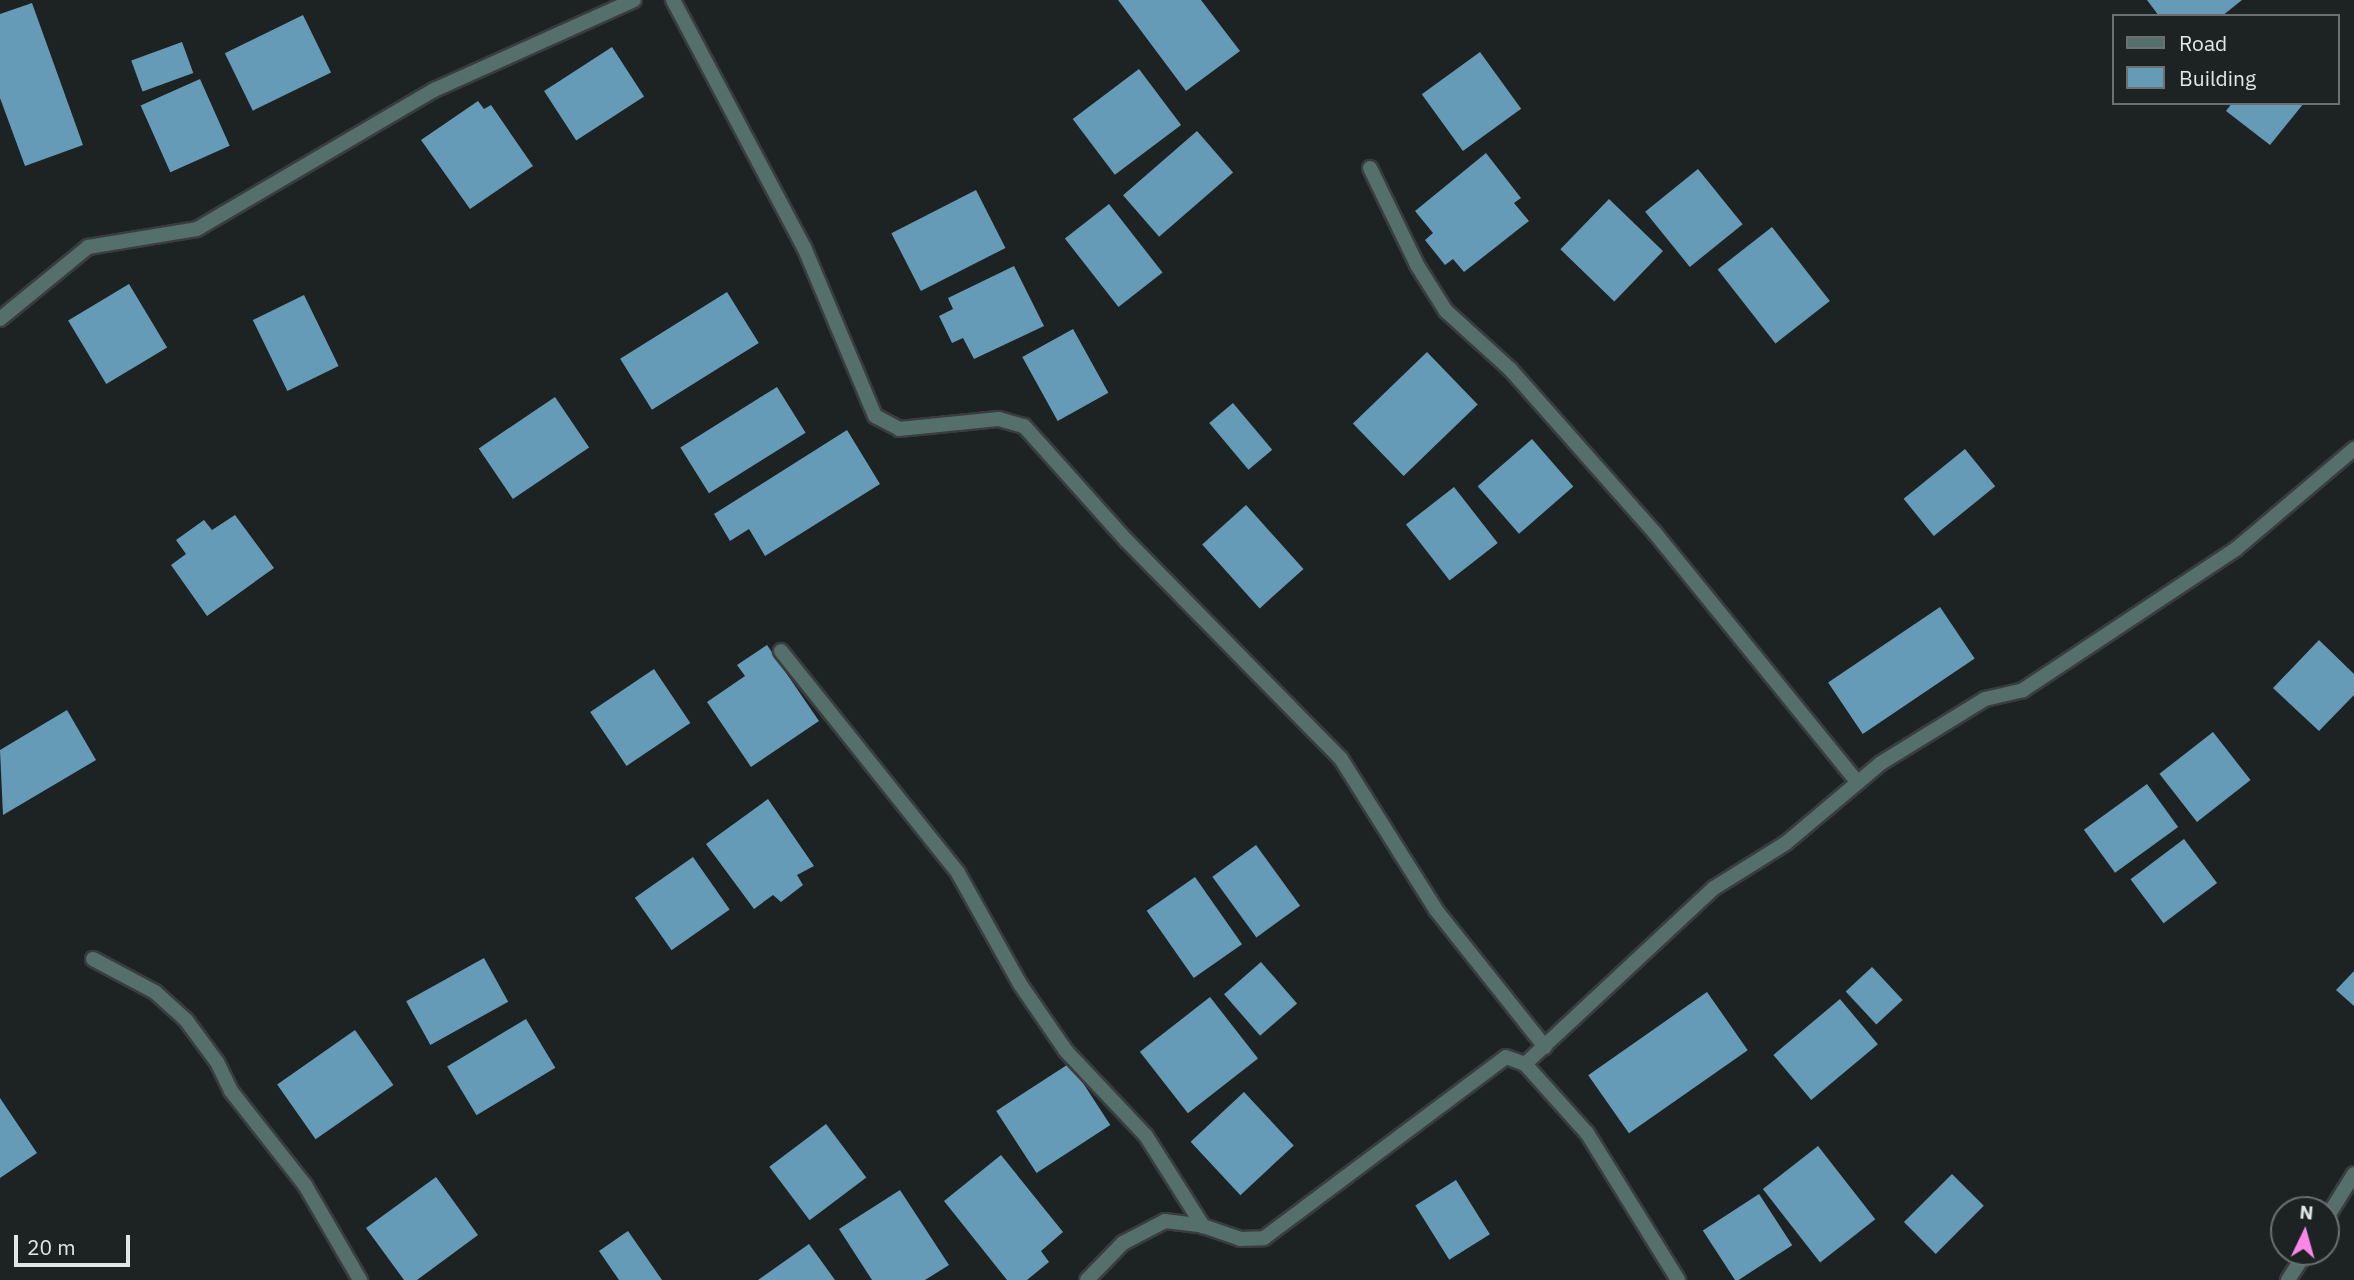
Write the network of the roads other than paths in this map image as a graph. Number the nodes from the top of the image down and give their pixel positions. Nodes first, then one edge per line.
1 (634, 0) edge
2 (673, 0) edge
3 (1370, 168) dead end
4 (0, 319) edge
5 (2354, 449) edge
6 (782, 651) dead end
7 (1857, 782) junction
8 (93, 958) dead end
9 (1545, 1046) junction
10 (1525, 1064) junction
11 (2354, 1174) edge
12 (2340, 1196) edge
13 (1203, 1226) junction
14 (360, 1280) edge
15 (1087, 1280) edge
16 (1678, 1280) edge

1 - 4 street
2 - 9 street
3 - 7 street
5 - 7 street
6 - 13 street
7 - 9 street
8 - 14 street
9 - 10 street
10 - 13 street
10 - 16 street
11 - 12 street
13 - 15 street

